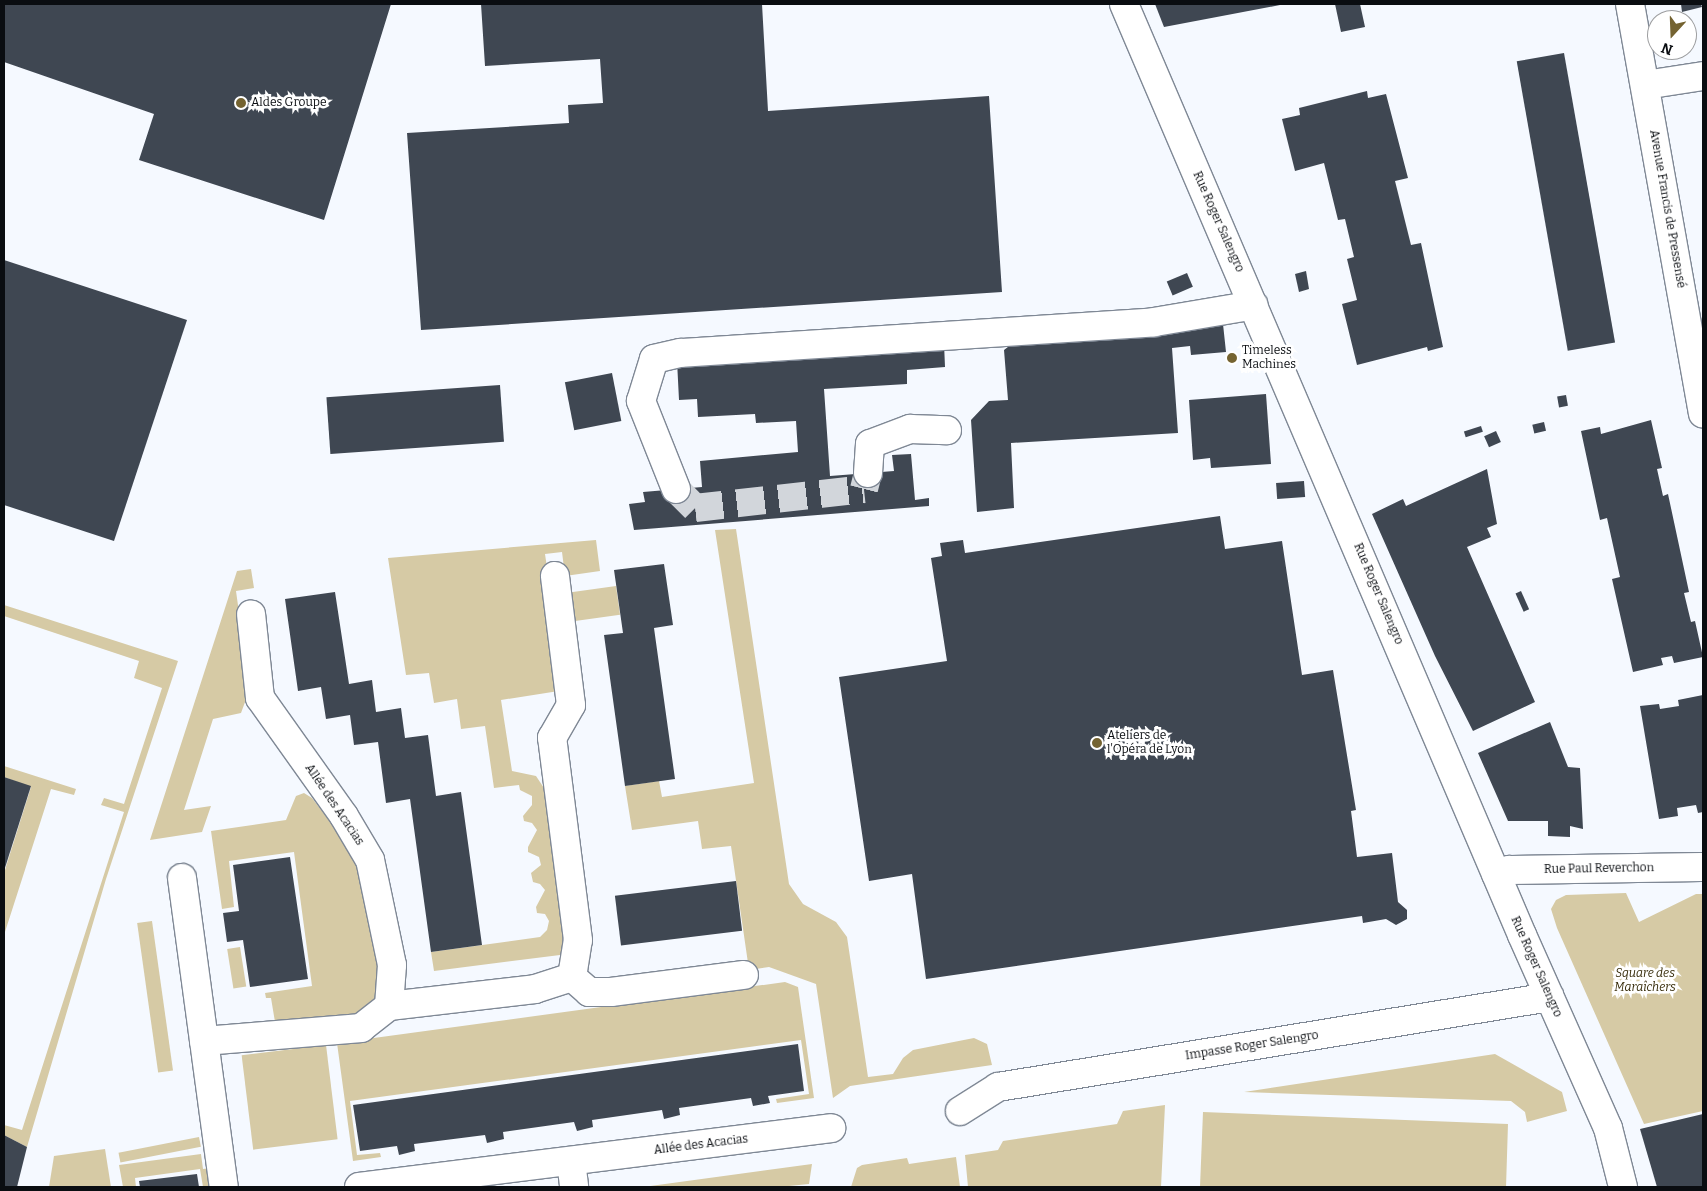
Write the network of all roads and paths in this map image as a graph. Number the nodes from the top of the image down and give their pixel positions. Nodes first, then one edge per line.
1 (1124, 4) edge
2 (1630, 4) edge
3 (1703, 76) edge
4 (1645, 85) junction
5 (1254, 306) junction
6 (1703, 414) edge
7 (947, 430) dead end
8 (868, 473) tunnel mouth
9 (676, 489) tunnel mouth
10 (555, 576) dead end
11 (251, 614) dead end
12 (1703, 867) edge
13 (1496, 874) junction
14 (182, 878) dead end
15 (744, 975) dead end
16 (572, 977) junction
17 (1550, 998) junction
18 (389, 1006) junction
19 (204, 1042) junction
20 (960, 1111) dead end
21 (831, 1128) dead end
22 (573, 1174) edge
23 (224, 1187) edge
24 (359, 1187) edge
25 (1623, 1187) edge

1 - 5 street, Rue Roger Salengro
2 - 4 street, Avenue Francis de Pressensé
3 - 4 street
4 - 6 street, Avenue Francis de Pressensé
5 - 9 street
5 - 13 street, Rue Roger Salengro
7 - 8 street
10 - 16 street
11 - 18 street, Allée des Acacias
12 - 13 street, Rue Paul Reverchon
13 - 17 street, Rue Roger Salengro
14 - 19 street
15 - 16 street
16 - 18 street
17 - 20 street, Impasse Roger Salengro
17 - 25 street, Rue Roger Salengro
18 - 19 street
19 - 23 street
21 - 22 street, Allée des Acacias
22 - 24 street, Allée des Acacias

